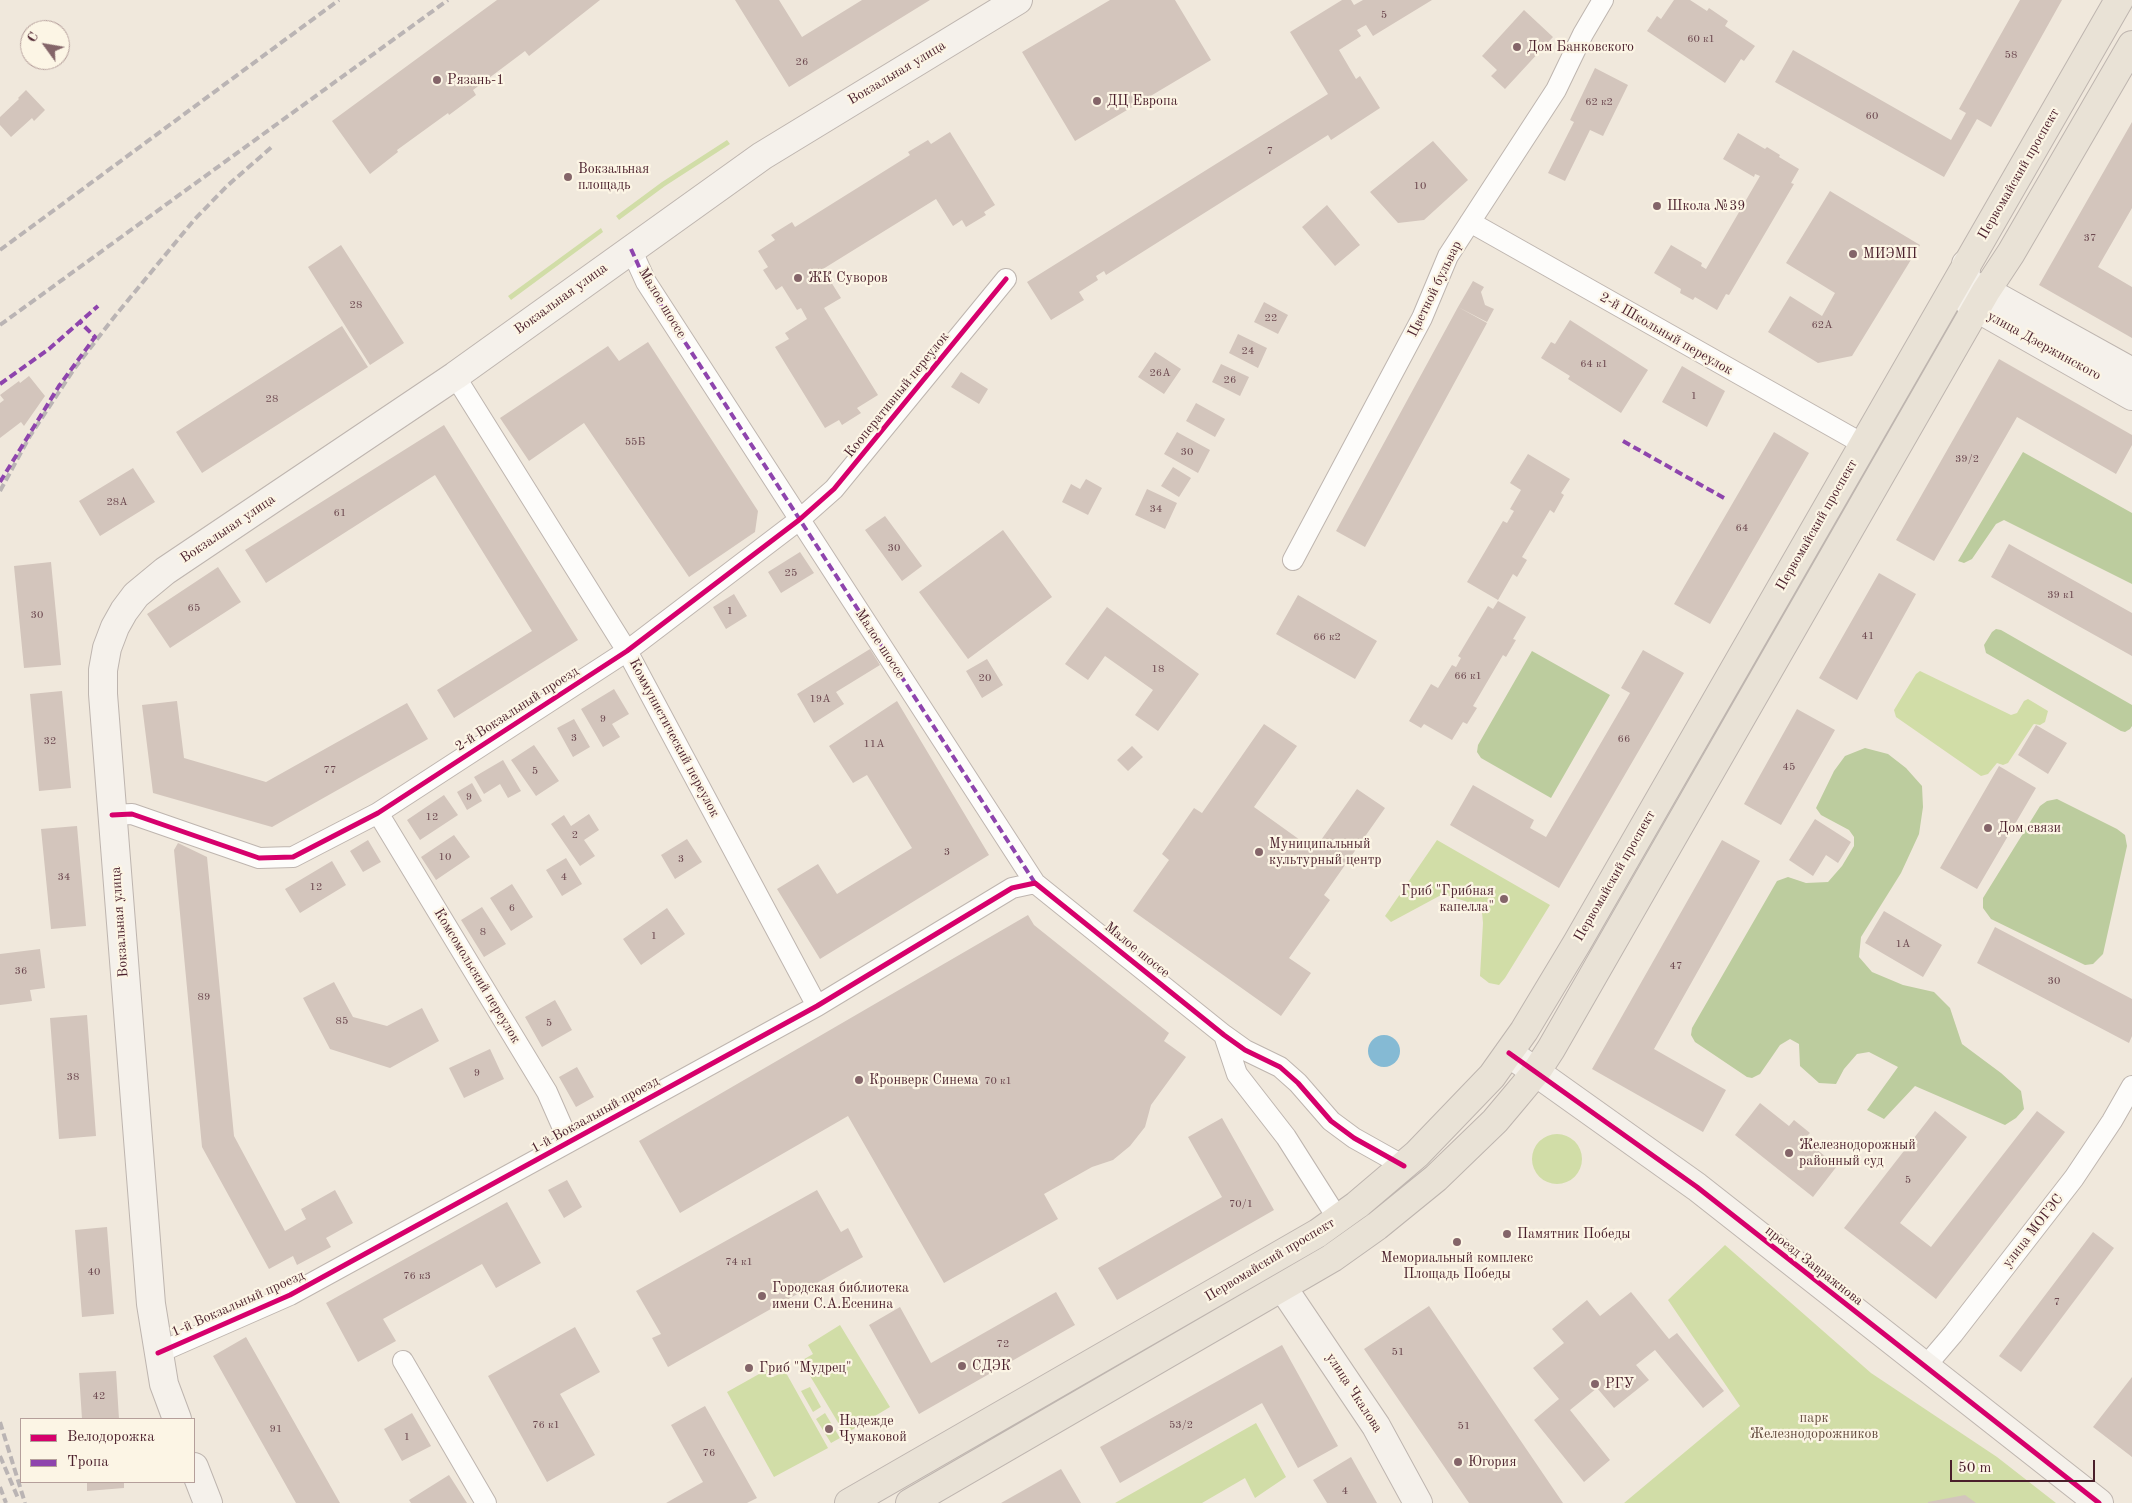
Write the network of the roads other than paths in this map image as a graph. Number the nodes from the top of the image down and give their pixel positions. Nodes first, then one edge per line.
1 (1018, 0) edge
2 (1603, 0) edge
3 (2119, 0) edge
4 (2132, 45) edge
5 (1470, 222) junction
6 (631, 249) junction
7 (1006, 279) dead end
8 (1968, 291) junction
9 (2132, 372) edge
10 (455, 376) junction
11 (2132, 396) edge
12 (1863, 444) junction
13 (799, 520) junction
14 (1293, 560) dead end
15 (627, 651) junction
16 (378, 813) junction
17 (112, 815) junction
18 (1035, 883) junction
19 (817, 1006) junction
20 (1224, 1034) junction
21 (1509, 1053) junction
22 (1536, 1072) junction
23 (2132, 1086) edge
24 (569, 1142) junction
25 (1404, 1166) junction
26 (1338, 1219) junction
27 (1283, 1288) junction
28 (158, 1353) junction
29 (403, 1361) dead end
30 (1924, 1368) junction
31 (176, 1418) edge
32 (195, 1470) edge
33 (208, 1503) edge
34 (486, 1503) edge
35 (850, 1503) edge
36 (910, 1503) edge
37 (1418, 1503) edge
38 (2099, 1503) edge

1 - 6 main road, Вокзальная улица
2 - 5 street, Цветной бульвар
3 - 8 main road, Первомайский проспект
4 - 8 main road, Первомайский проспект
5 - 12 street, 2-й Школьный переулок
5 - 14 street, Цветной бульвар
6 - 10 main road, Вокзальная улица
6 - 13 street, Малое шоссе
7 - 13 street, Кооперативный переулок
8 - 9 main road, улица Дзержинского
8 - 11 main road, улица Дзержинского
8 - 12 main road, Первомайский проспект
8 - 22 main road, Первомайский проспект
10 - 15 street, Коммунистический переулок
10 - 17 main road, Вокзальная улица
12 - 21 main road, Первомайский проспект
13 - 15 street, 2-й Вокзальный проезд
13 - 18 street, Малое шоссе
15 - 16 street, 2-й Вокзальный проезд
15 - 19 street, Коммунистический переулок
16 - 17 street, 2-й Вокзальный проезд
16 - 24 street, Комсомольский переулок
17 - 28 main road, Вокзальная улица
18 - 19 street, 1-й Вокзальный проезд
18 - 20 street, Малое шоссе
19 - 24 street, 1-й Вокзальный проезд
20 - 25 street, Малое шоссе
20 - 26 street
21 - 22 main road, проезд Завражнова
21 - 25 main road, Первомайский проспект
22 - 27 main road, Первомайский проспект
22 - 30 main road, проезд Завражнова
23 - 30 street, улица МОГЭС
24 - 28 street, 1-й Вокзальный проезд
25 - 26 main road, Первомайский проспект
26 - 35 main road, Первомайский проспект
27 - 36 main road, Первомайский проспект
27 - 37 main road, улица Чкалова
28 - 31 main road, Вокзальная улица
29 - 34 street
30 - 38 main road, проезд Завражнова
32 - 33 main road

